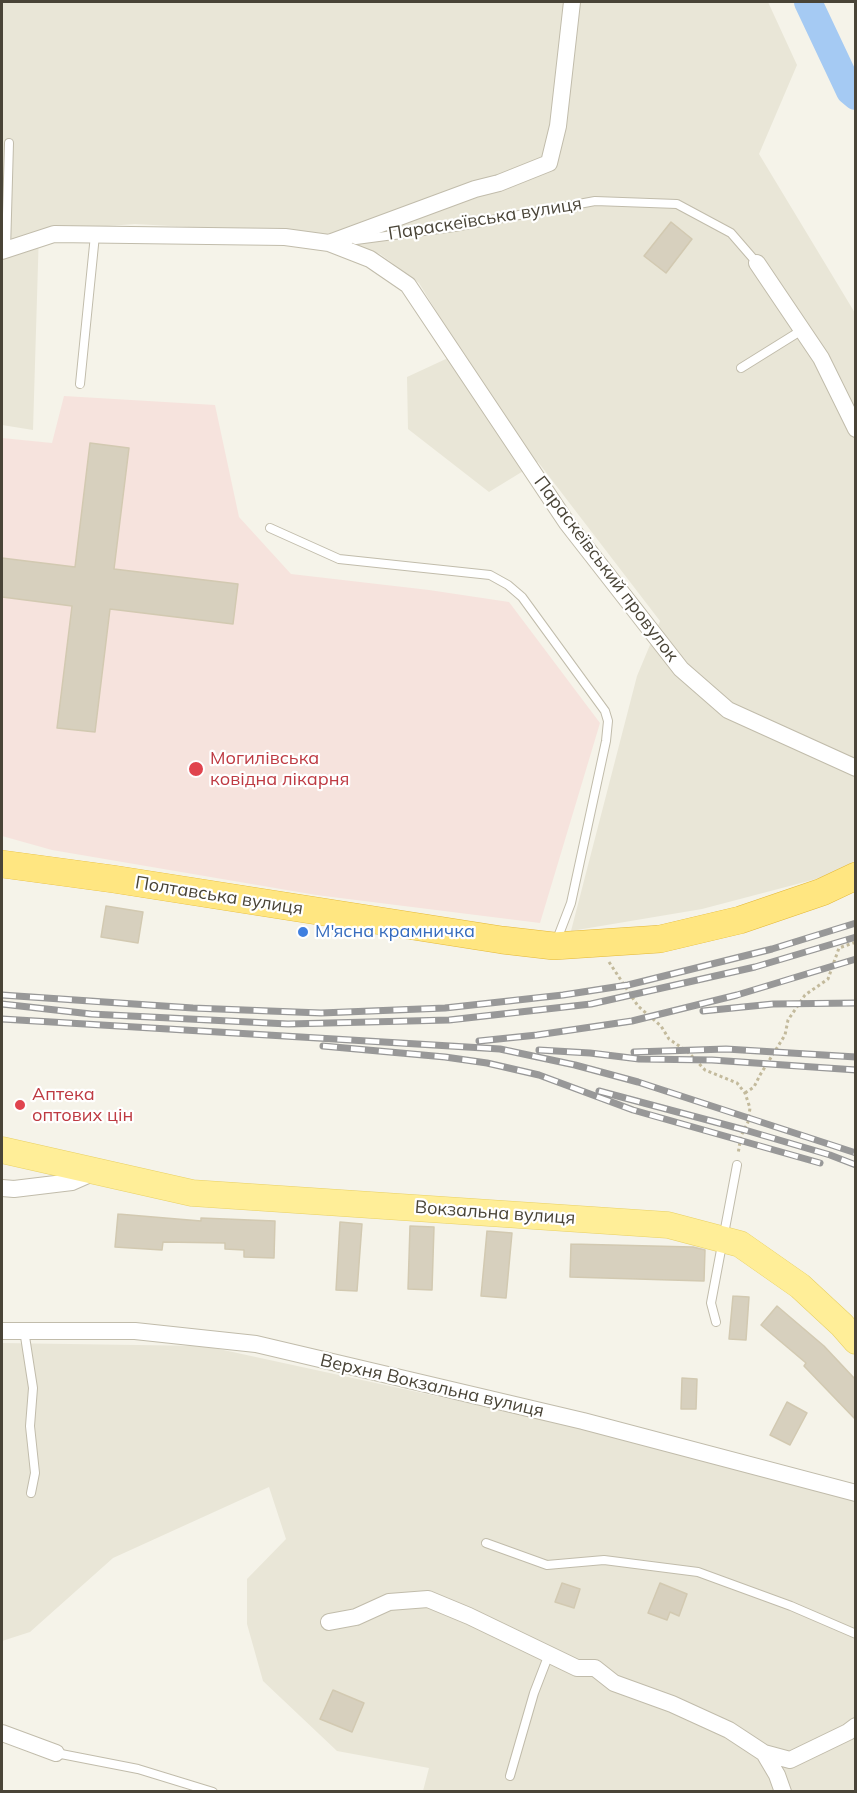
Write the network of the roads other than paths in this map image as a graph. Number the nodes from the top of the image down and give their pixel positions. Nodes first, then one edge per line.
1 (572, 2) edge
2 (9, 142) dead end
3 (95, 235) junction
4 (329, 243) junction
5 (4, 250) edge
6 (757, 263) joint
7 (802, 330) junction
8 (741, 368) dead end
9 (80, 384) dead end
10 (855, 429) edge
11 (270, 528) dead end
12 (855, 768) edge
13 (2, 864) edge
14 (855, 876) edge
15 (554, 946) junction
16 (2, 1150) edge
17 (737, 1165) road end
18 (98, 1170) junction
19 (2, 1188) edge
20 (724, 1240) junction
21 (716, 1322) dead end
22 (24, 1330) junction
23 (2, 1331) edge
24 (855, 1341) edge
25 (31, 1493) dead end
26 (855, 1493) edge
27 (486, 1543) dead end
28 (329, 1622) dead end
29 (855, 1634) edge
30 (549, 1654) junction
31 (855, 1726) edge
32 (2, 1733) edge
33 (56, 1753) joint
34 (764, 1753) junction
35 (510, 1776) dead end
36 (213, 1791) edge
37 (783, 1791) edge

1 - 4 street
2 - 5 lane
3 - 4 street, Параскеївська вулиця
3 - 5 street, Параскеївська вулиця
3 - 9 lane
4 - 6 lane, Параскеївська вулиця
4 - 12 street, Параскеївський провулок
6 - 7 street, Параскеївська вулиця
7 - 8 lane
7 - 10 street, Параскеївська вулиця
11 - 15 lane
13 - 15 highway, Полтавська вулиця
14 - 15 highway, Полтавська вулиця
16 - 18 main road, Вокзальна вулиця
17 - 20 lane
18 - 19 street
18 - 20 main road, Вокзальна вулиця
20 - 21 lane
20 - 24 main road, Вокзальна вулиця
22 - 23 street, Верхня Вокзальна вулиця
22 - 25 lane
22 - 26 street, Верхня Вокзальна вулиця
27 - 29 lane
28 - 30 street
30 - 34 street
30 - 35 lane
31 - 34 street
32 - 33 street
33 - 36 lane
34 - 37 street

